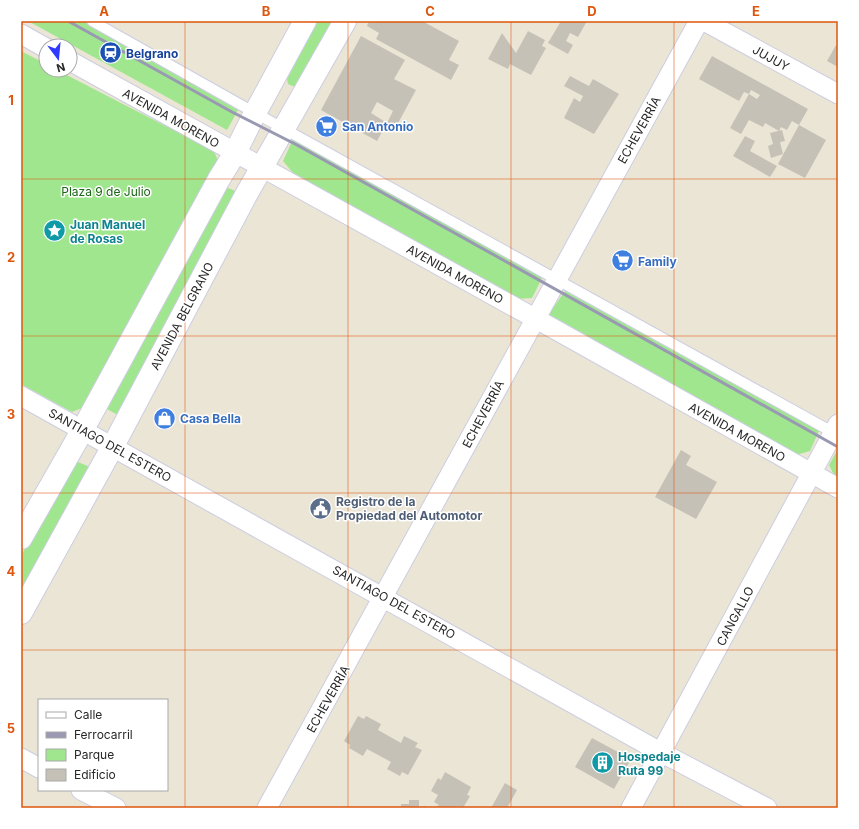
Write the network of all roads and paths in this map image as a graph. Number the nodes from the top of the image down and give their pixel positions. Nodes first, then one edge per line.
1 (92, 21) edge
2 (305, 21) edge
3 (345, 21) edge
4 (699, 21) edge
5 (704, 21) edge
6 (21, 34) edge
7 (38, 44) edge
8 (78, 65) edge
9 (838, 94) edge
10 (255, 113) junction
11 (284, 128) junction
12 (235, 153) junction
13 (262, 168) junction
14 (557, 278) junction
15 (535, 318) junction
16 (21, 396) edge
17 (836, 430) edge
18 (82, 431) junction
19 (113, 446) junction
20 (811, 474) junction
21 (838, 488) edge
22 (21, 538) edge
23 (384, 597) junction
24 (21, 613) edge
25 (662, 753) junction
26 (21, 758) edge
27 (38, 767) edge
28 (84, 791) edge
29 (116, 808) edge
30 (267, 808) edge
31 (631, 808) edge
32 (767, 808) edge

1 - 10 lane
2 - 10 main road
3 - 11 main road, AVENIDA BELGRANO
4 - 14 street, ECHEVERRÍA
5 - 9 street, JUJUY
6 - 7 street
8 - 12 street, AVENIDA MORENO
10 - 11 lane
10 - 12 main road
11 - 13 main road, AVENIDA BELGRANO
11 - 14 lane
12 - 13 street, AVENIDA MORENO
12 - 18 main road
13 - 15 street, AVENIDA MORENO
13 - 19 main road, AVENIDA BELGRANO
14 - 15 street, ECHEVERRÍA
14 - 17 lane
15 - 20 street, AVENIDA MORENO
15 - 23 street, ECHEVERRÍA
16 - 18 street, SANTIAGO DEL ESTERO
17 - 20 street, CANGALLO
18 - 19 street, SANTIAGO DEL ESTERO
18 - 22 main road
19 - 23 street, SANTIAGO DEL ESTERO
19 - 24 main road, AVENIDA BELGRANO
20 - 21 street, AVENIDA MORENO
20 - 25 street, CANGALLO
23 - 25 street, SANTIAGO DEL ESTERO
23 - 30 street, ECHEVERRÍA
25 - 31 street, CANGALLO
25 - 32 street, SANTIAGO DEL ESTERO
26 - 27 street
28 - 29 street

